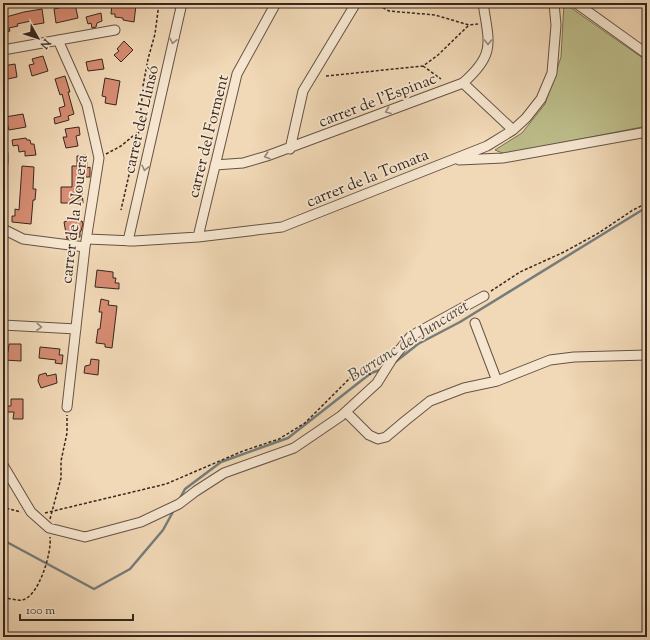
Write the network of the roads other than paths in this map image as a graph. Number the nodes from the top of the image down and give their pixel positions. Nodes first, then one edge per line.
1 (182, 3) edge
2 (276, 3) edge
3 (356, 3) edge
4 (483, 3) edge
5 (554, 3) edge
6 (576, 3) edge
7 (115, 30) dead end
8 (58, 40) junction
9 (3, 50) edge
10 (647, 54) edge
11 (463, 83) junction
12 (513, 130) junction
13 (647, 132) edge
14 (487, 146) junction
15 (290, 148) junction
16 (3, 154) edge
17 (492, 159) junction
18 (452, 160) junction
19 (3, 163) edge
20 (215, 165) junction
21 (3, 229) edge
22 (198, 237) junction
23 (128, 241) junction
24 (86, 243) junction
25 (484, 296) road end
26 (475, 323) dead end
27 (3, 325) edge
28 (76, 329) junction
29 (647, 355) edge
30 (497, 381) junction
31 (67, 407) road end
32 (346, 412) junction
33 (3, 465) edge

1 -> 23 street, carrer del Llinsó
2 - 20 street, carrer del Forment
3 - 15 street
4 -> 11 street, carrer de l'Espinac
5 - 12 street, carrer de la Tomata
6 - 10 street
7 - 8 street
8 - 9 street
8 - 24 street, carrer de la Nouera
11 - 12 street
11 -> 15 street, carrer de l'Espinac
12 - 14 street, carrer de la Tomata
13 - 17 street
14 - 17 street
14 - 18 street, carrer de la Tomata
15 -> 20 street, carrer de l'Espinac
16 - 19 street
17 - 18 street
18 - 22 street, carrer de la Tomata
20 - 22 street, carrer del Forment
21 - 24 street, carrer de la Tomata
22 - 23 street, carrer de la Tomata
23 - 24 street, carrer de la Tomata
24 - 28 street, carrer de la Nouera
25 - 32 street
26 - 30 street
27 -> 28 street
28 - 31 street, carrer de la Nouera
29 - 30 street
30 - 32 street
32 - 33 street

